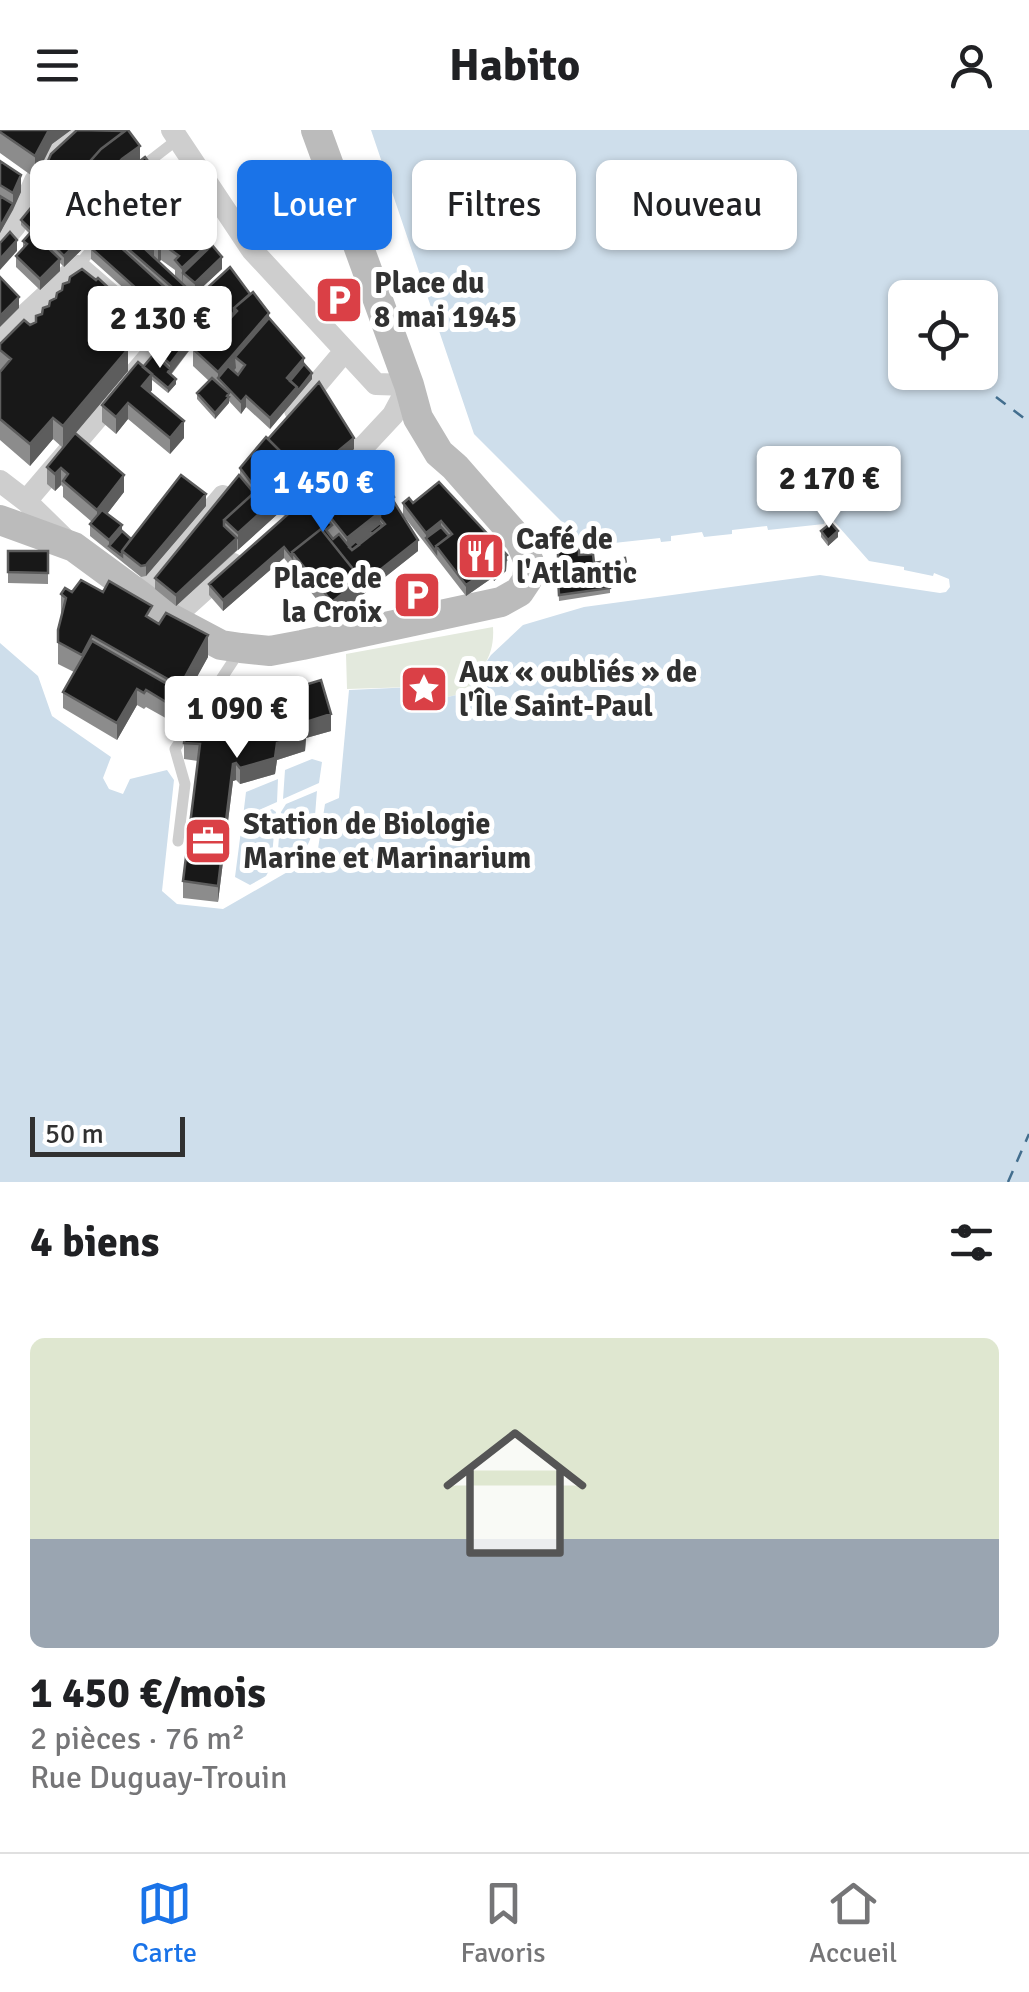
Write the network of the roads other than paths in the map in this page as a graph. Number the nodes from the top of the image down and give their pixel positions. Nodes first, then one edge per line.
1 (74, 130) edge
2 (316, 130) edge
3 (338, 130) edge
4 (175, 135) edge
5 (0, 244) edge
6 (78, 266) junction
7 (190, 311) edge
8 (0, 338) edge
9 (164, 340) junction
10 (344, 352) junction
11 (409, 385) junction
12 (282, 425) edge
13 (0, 481) edge
14 (233, 484) edge
15 (26, 502) junction
16 (0, 520) edge
17 (276, 525) edge
18 (74, 547) junction
19 (246, 552) edge
20 (139, 596) junction
21 (172, 619) junction
22 (242, 648) junction
23 (178, 841) dead end

1 - 5 street
2 - 11 main road
3 - 11 main road
4 - 6 lane
4 - 10 street
6 - 8 street
6 - 9 street
7 - 9 street
9 - 15 street
10 - 11 street
10 - 12 street
11 - 17 street
11 - 22 main road
13 - 15 street
14 - 20 street
15 - 18 street
16 - 18 main road
18 - 20 main road
19 - 21 street
20 - 21 main road
21 - 22 main road
22 - 23 lane

